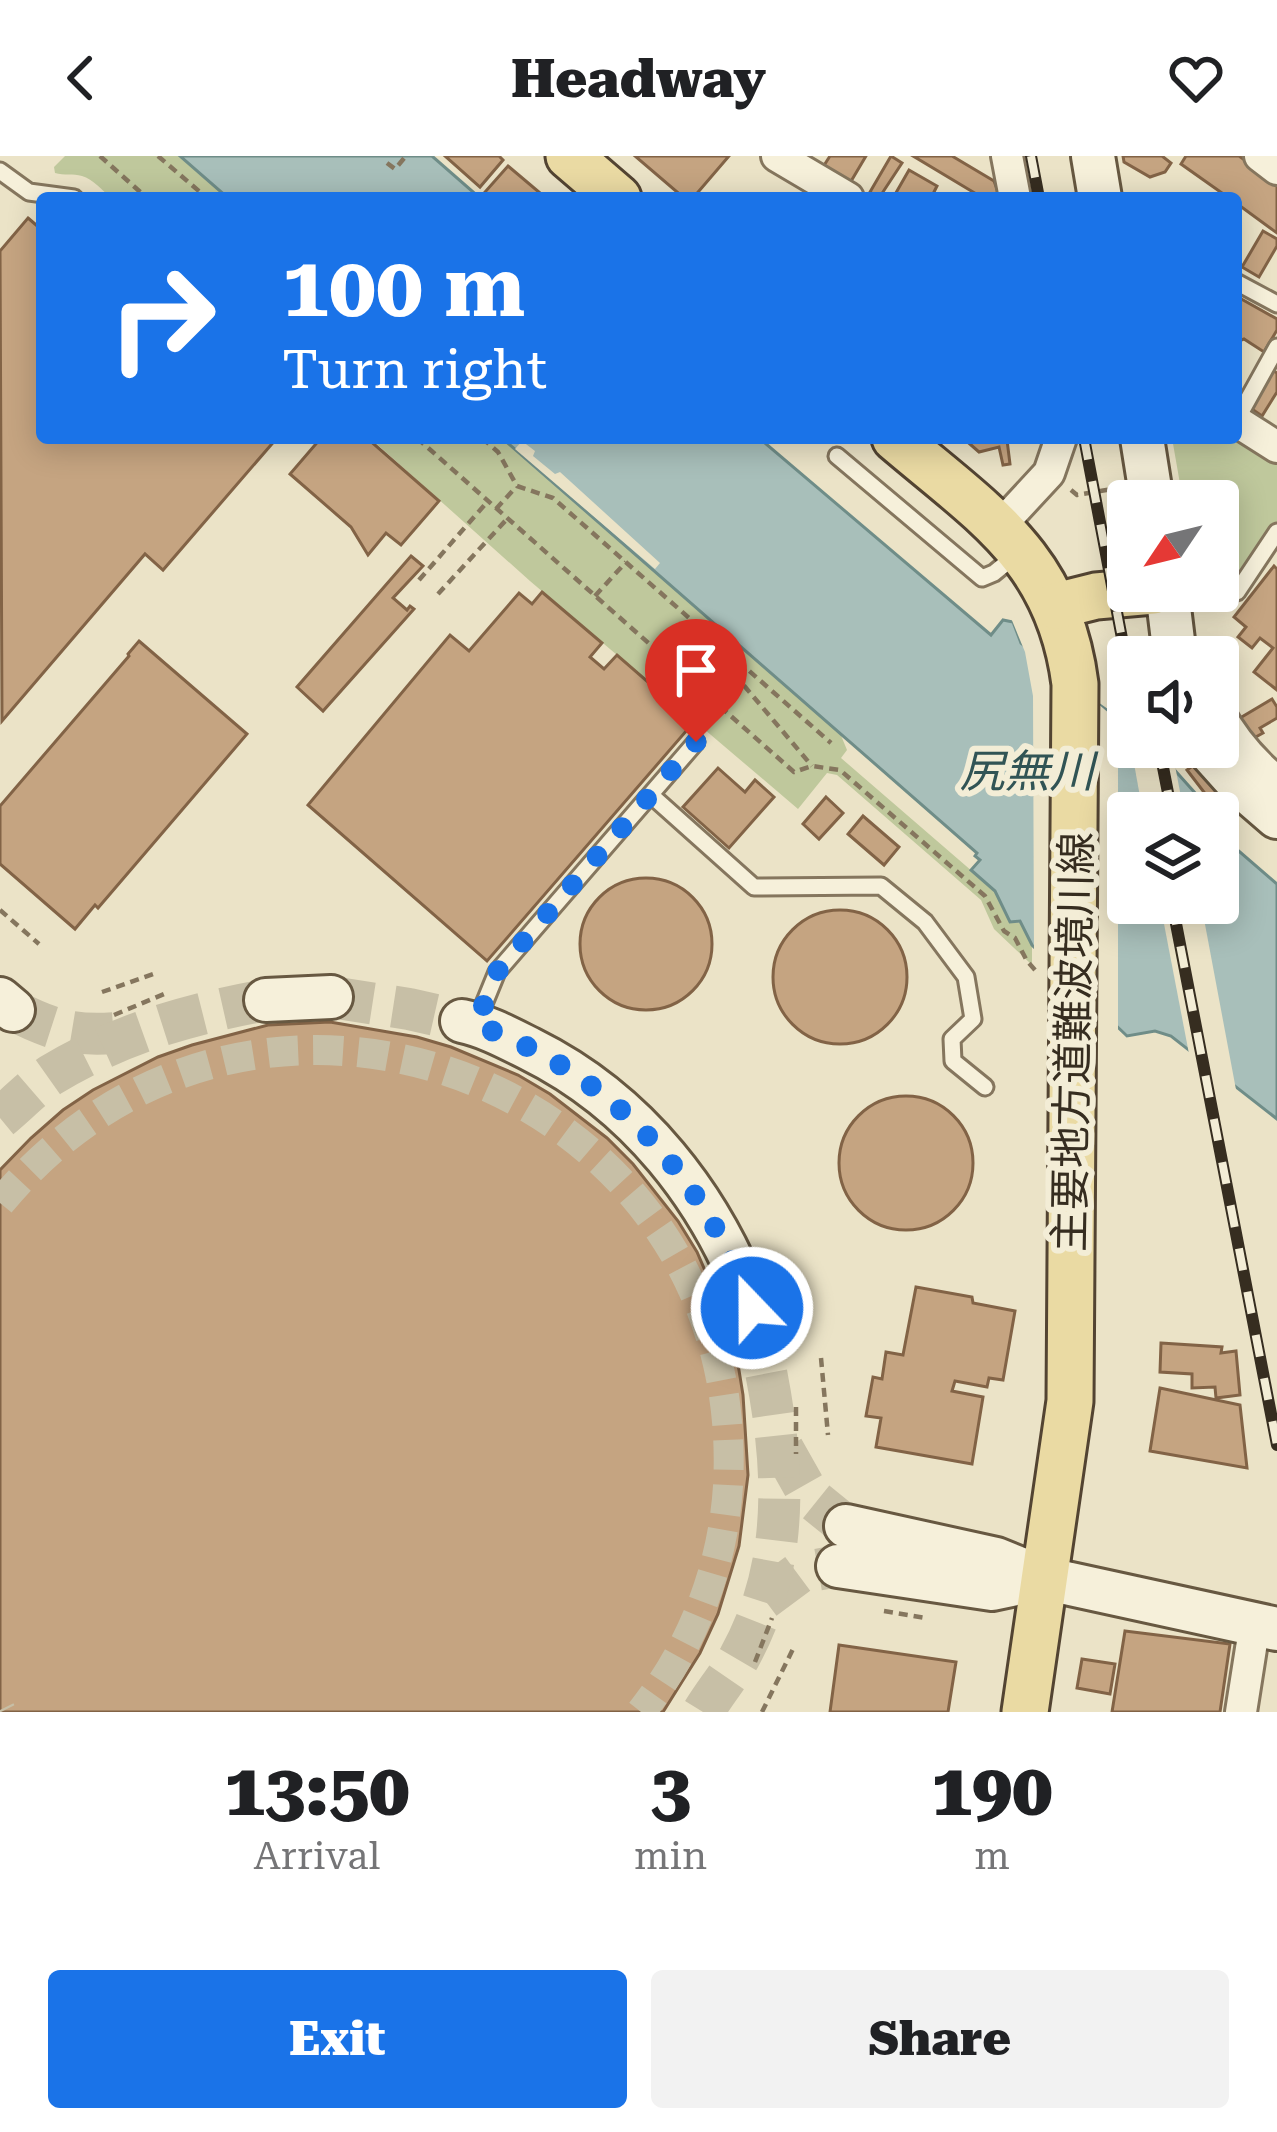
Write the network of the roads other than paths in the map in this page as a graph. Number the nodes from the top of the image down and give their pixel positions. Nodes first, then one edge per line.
1 (569, 156) edge
2 (778, 156) edge
3 (1007, 156) edge
4 (1093, 156) edge
5 (1260, 156) edge
6 (1277, 169) edge
7 (0, 171) edge
8 (611, 192) edge
9 (838, 192) edge
10 (1014, 192) edge
11 (1099, 192) edge
12 (36, 193) edge
13 (1242, 285) edge
14 (1277, 304) edge
15 (1277, 347) edge
16 (1242, 410) edge
17 (1242, 425) edge
18 (902, 444) edge
19 (1059, 444) edge
20 (1142, 444) edge
21 (1277, 447) edge
22 (837, 456) dead end
23 (1141, 480) edge
24 (1277, 532) edge
25 (1010, 539) junction
26 (1239, 589) edge
27 (1107, 595) edge
28 (1056, 606) junction
29 (696, 742) dead end
30 (1239, 744) edge
31 (1225, 768) edge
32 (1277, 782) edge
33 (651, 795) junction
34 (1277, 817) edge
35 (331, 998) tunnel mouth
36 (266, 1000) tunnel mouth
37 (469, 1023) joint
38 (985, 1088) dead end
39 (752, 1308) tunnel mouth
40 (842, 1546) tunnel mouth
41 (1043, 1578) junction
42 (1266, 1626) edge
43 (1025, 1712) edge
44 (1241, 1712) edge

1 - 8 main road
2 - 9 street
3 - 10 street
4 - 11 street
5 - 6 street
7 - 12 lane
13 - 14 lane
15 - 16 lane
17 - 21 street
18 - 25 main road, 主要地方道難波境川線
19 - 25 street
20 - 23 street
22 - 25 lane
24 - 26 lane
25 - 28 main road, 主要地方道難波境川線
27 - 28 main road
28 - 41 main road, 主要地方道難波境川線
29 - 33 lane
30 - 32 street
31 - 34 street
33 - 37 lane
33 - 38 lane
35 - 36 street
37 - 39 street
40 - 41 street
41 - 42 street
41 - 43 main road, 主要地方道難波境川線
42 - 44 street

